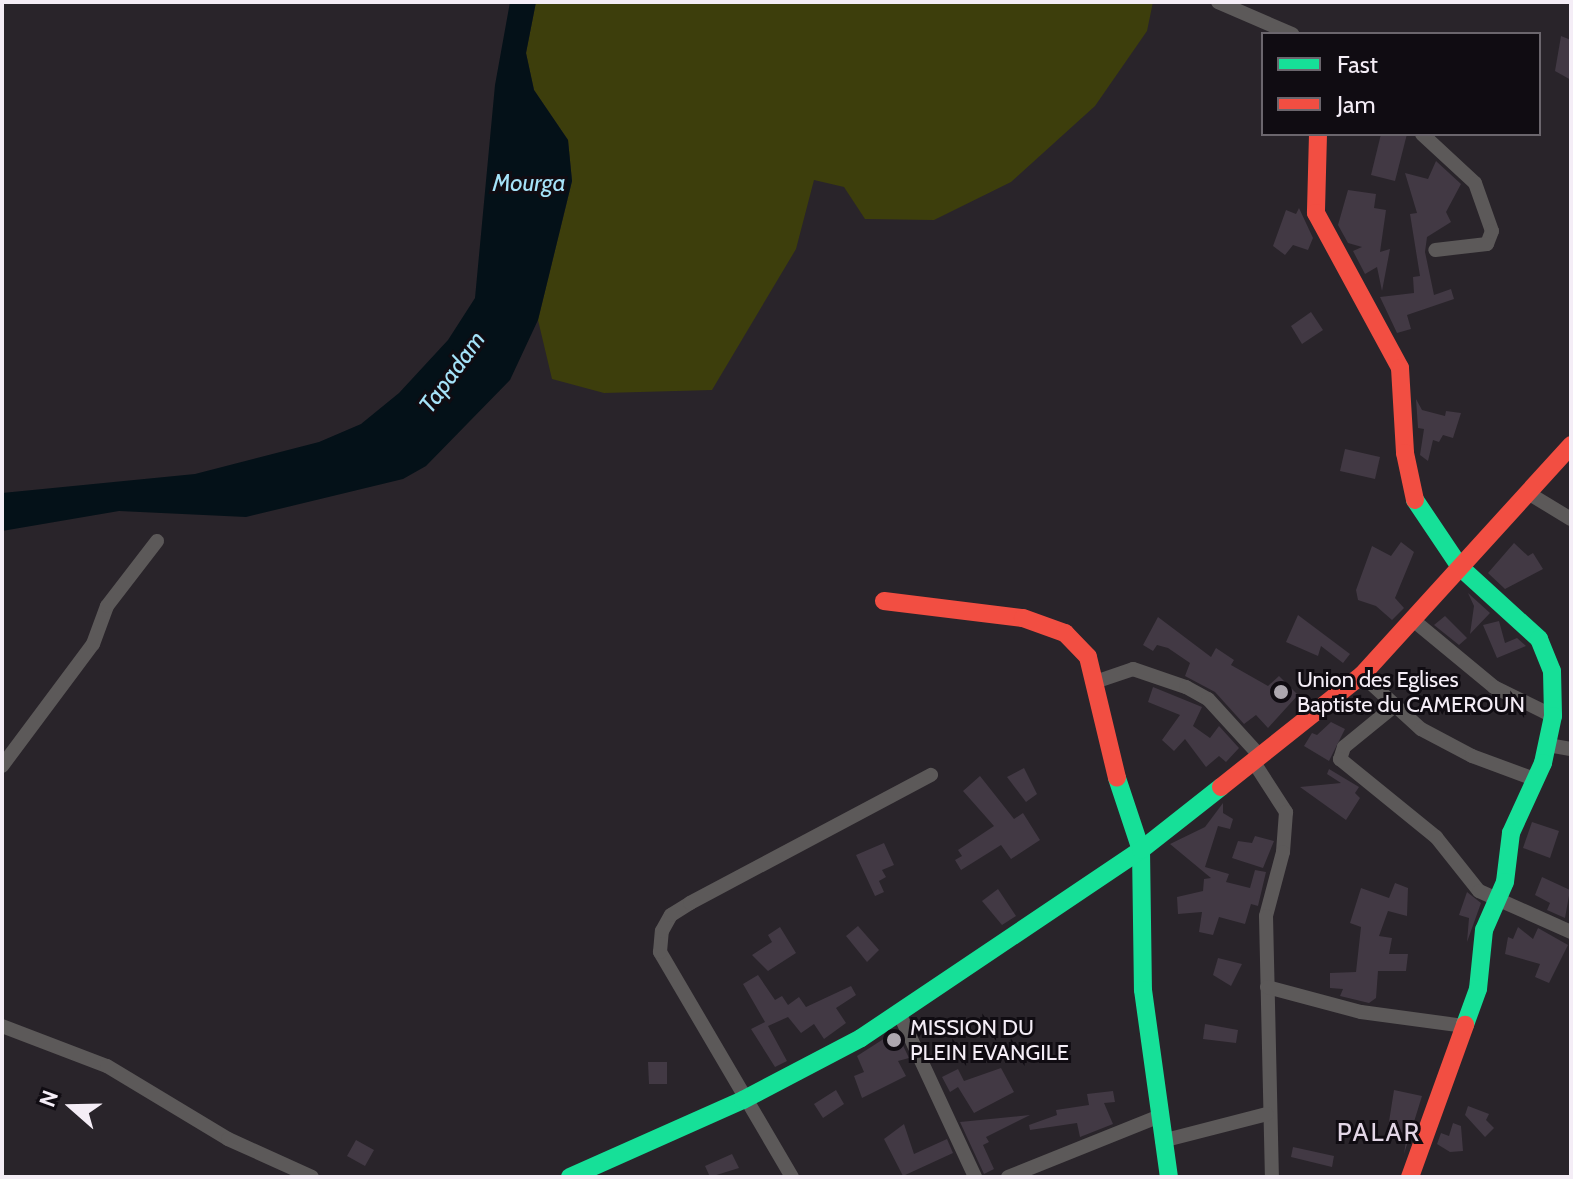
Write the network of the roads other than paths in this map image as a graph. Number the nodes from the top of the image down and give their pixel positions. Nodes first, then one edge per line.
1 (1218, 2) edge
2 (1287, 32) edge
3 (1318, 136) edge
4 (1424, 136) edge
5 (1435, 250) dead end
6 (1571, 445) edge
7 (1528, 493) junction
8 (1571, 519) edge
9 (157, 541) dead end
10 (1460, 567) junction
11 (884, 601) dead end
12 (1413, 620) junction
13 (1362, 675) junction
14 (1095, 682) junction
15 (1393, 707) junction
16 (1553, 716) junction
17 (1548, 745) junction
18 (1571, 749) edge
19 (1257, 758) junction
20 (2, 766) edge
21 (931, 775) dead end
22 (1537, 780) junction
23 (1141, 850) junction
24 (1497, 902) junction
25 (1571, 932) edge
26 (1267, 987) junction
27 (899, 1013) junction
28 (2, 1026) edge
29 (1465, 1026) junction
30 (743, 1100) junction
31 (1267, 1114) junction
32 (1157, 1117) junction
33 (1162, 1141) junction
34 (312, 1177) edge
35 (570, 1177) edge
36 (792, 1177) edge
37 (975, 1177) edge
38 (1008, 1177) edge
39 (1169, 1177) edge
40 (1272, 1177) edge
41 (1410, 1177) edge

1 - 2 street
3 - 10 street
4 - 5 street
6 - 7 street
7 - 8 street
7 - 10 street
9 - 20 street
10 - 12 street
10 - 16 street
11 - 14 street
12 - 13 street
12 - 16 street
13 - 15 street
13 - 19 street
14 - 19 street
14 - 23 street
15 - 22 street
15 - 24 street
16 - 17 street
17 - 18 street
17 - 22 street
19 - 23 street
19 - 26 street
21 - 30 street
22 - 24 street
23 - 27 street
23 - 32 street
24 - 25 street
24 - 29 street
26 - 29 street
26 - 31 street
27 - 30 street
27 - 37 street
28 - 34 street
29 - 41 street
30 - 35 street
30 - 36 street
31 - 33 street
31 - 40 street
32 - 33 street
32 - 38 street
33 - 39 street

